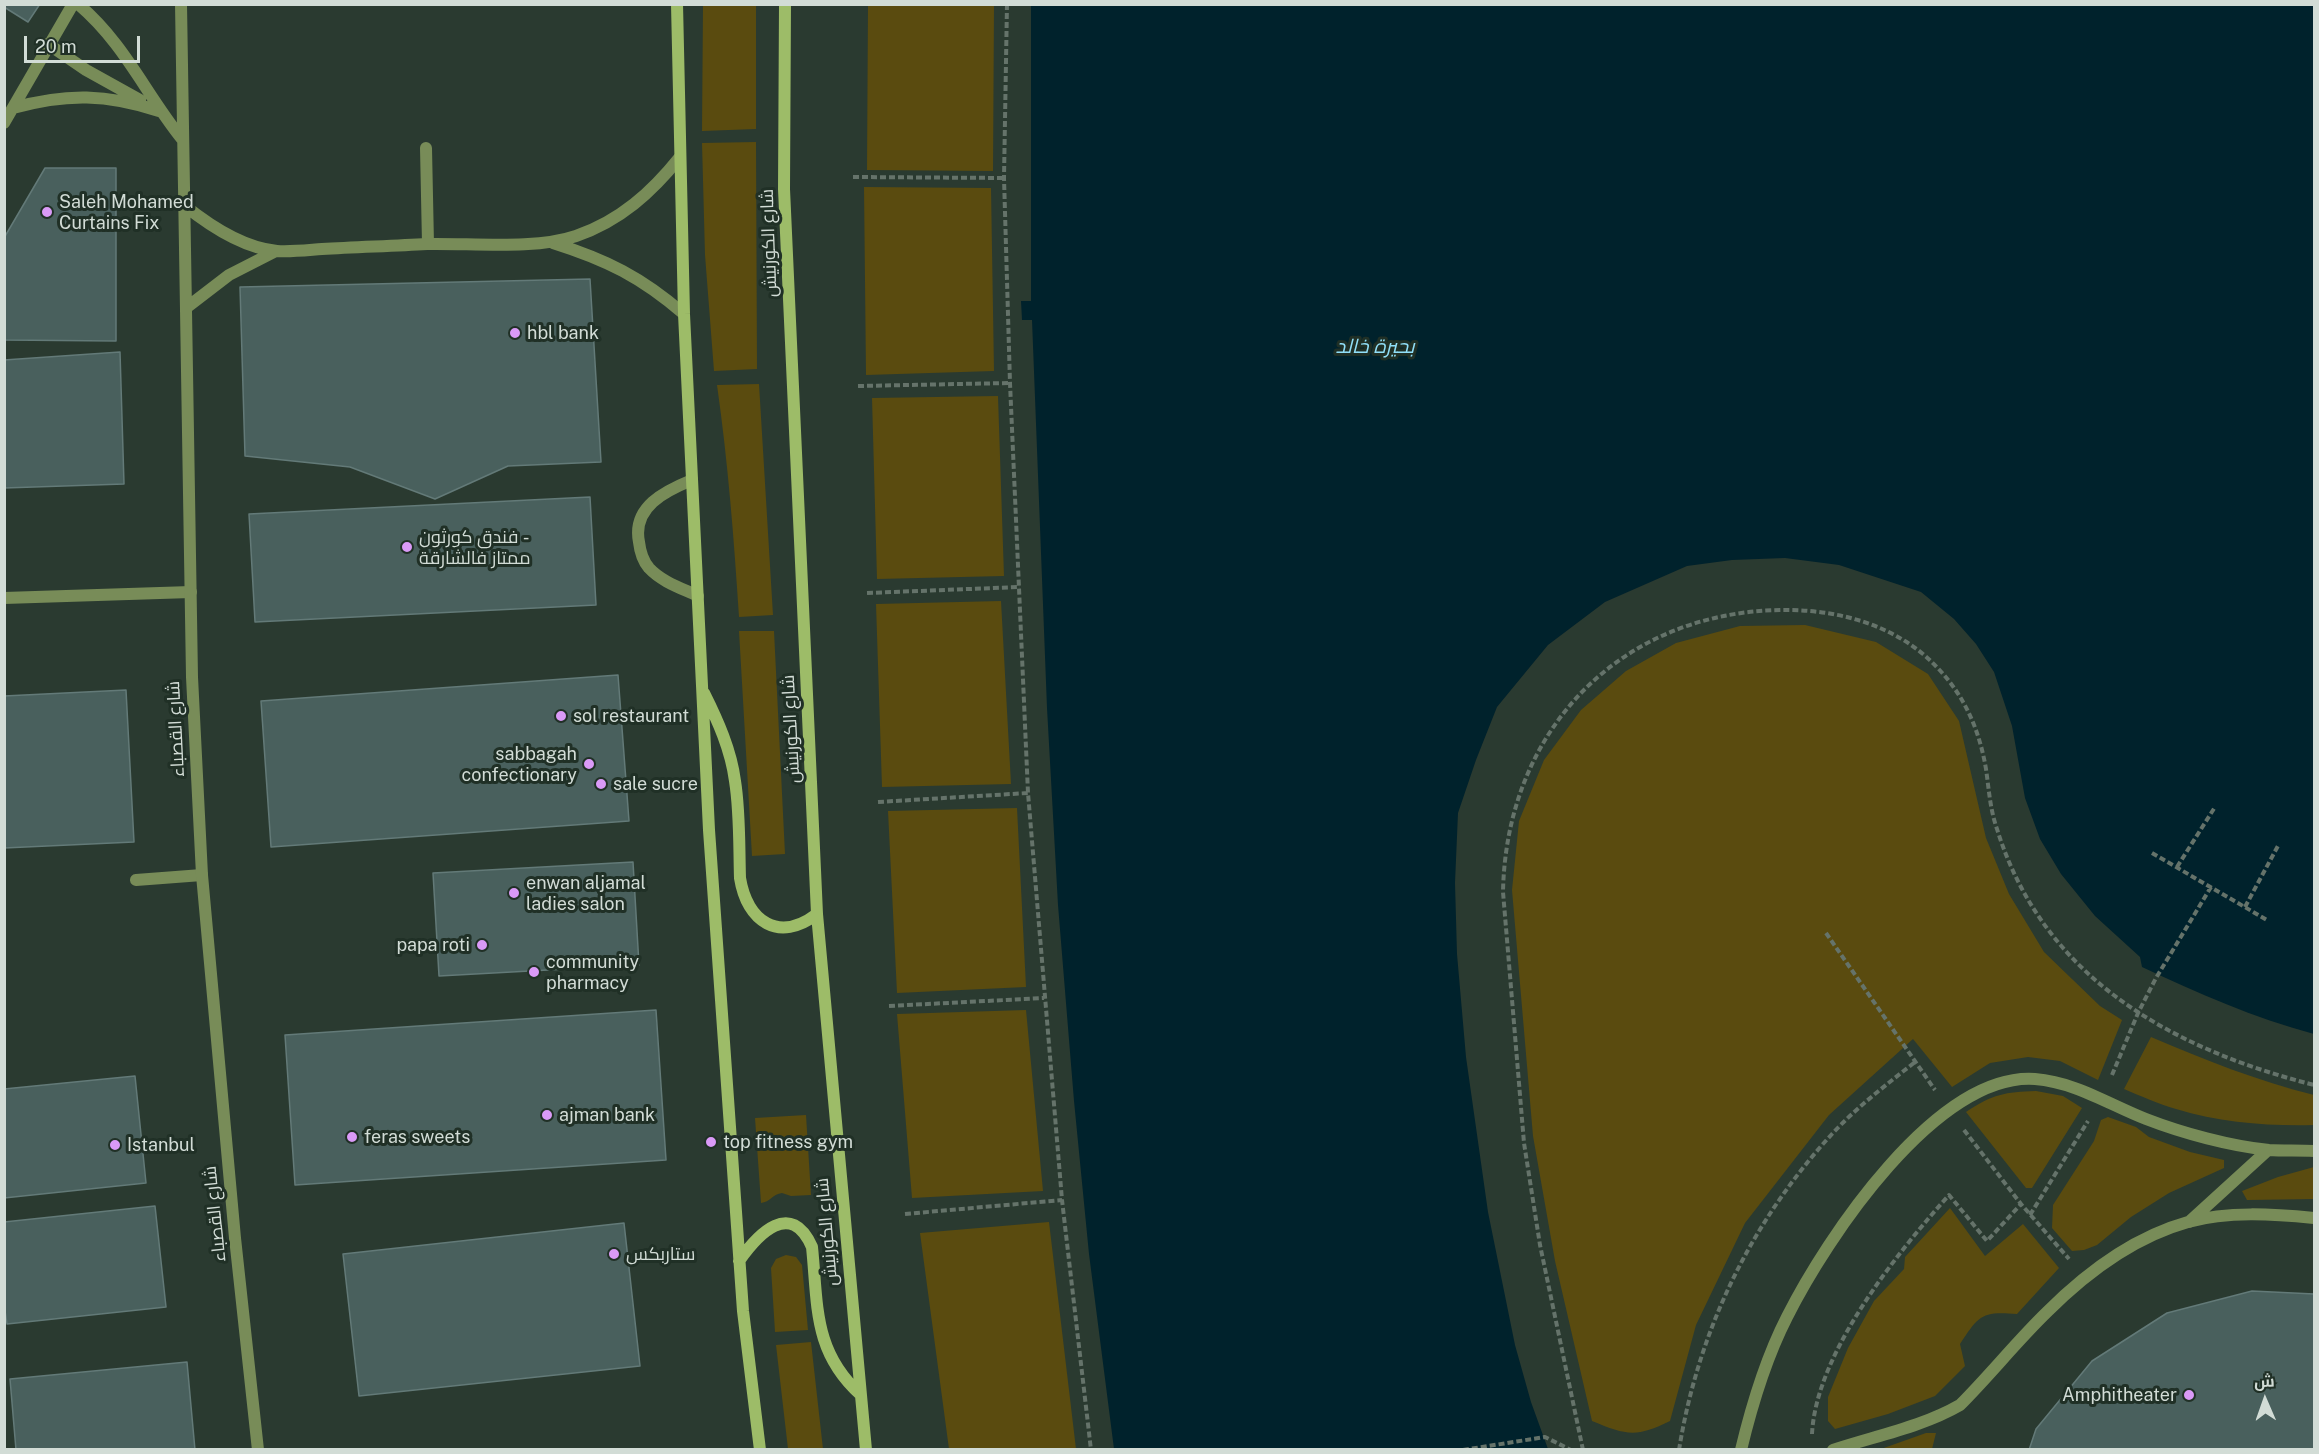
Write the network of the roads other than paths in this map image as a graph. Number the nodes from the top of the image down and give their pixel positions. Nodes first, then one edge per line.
1 (73, 4) edge
2 (78, 4) edge
3 (181, 4) edge
4 (677, 4) edge
5 (785, 4) edge
6 (48, 44) junction
7 (14, 108) junction
8 (159, 111) junction
9 (4, 123) edge
10 (182, 139) junction
11 (426, 148) dead end
12 (680, 157) junction
13 (184, 205) junction
14 (553, 243) junction
15 (428, 244) junction
16 (276, 251) junction
17 (186, 308) junction
18 (684, 314) junction
19 (692, 480) junction
20 (190, 592) junction
21 (698, 596) junction
22 (4, 598) edge
23 (702, 689) junction
24 (202, 875) junction
25 (136, 880) dead end
26 (817, 914) junction
27 (2268, 1150) junction
28 (2314, 1151) edge
29 (2314, 1218) edge
30 (2188, 1222) junction
31 (739, 1261) junction
32 (861, 1395) junction
33 (258, 1449) edge
34 (759, 1449) edge
35 (866, 1449) edge
36 (1742, 1449) edge
37 (1833, 1449) edge

1 - 6 street
2 - 8 street
3 - 10 street, شارع القصباء
4 - 12 main road
5 - 26 main road, شارع الكورنيش
6 - 7 street
6 - 8 street
7 - 8 street
7 - 9 street
8 - 10 street
10 - 13 street, شارع القصباء
11 - 15 street
12 - 14 street
12 - 18 main road
13 - 16 street
13 - 17 street, شارع القصباء
14 - 15 street
14 - 18 street
15 - 16 street
16 - 17 street
17 - 20 street, شارع القصباء
18 - 19 main road
19 - 21 main road
19 - 21 street
20 - 22 street
20 - 24 street, شارع القصباء
21 - 23 main road
23 - 26 main road
23 - 31 main road
24 - 25 street
24 - 33 street, شارع القصباء
26 - 32 main road, شارع الكورنيش
27 - 28 street
27 - 30 street
27 - 36 street
29 - 30 street
30 - 37 street
31 - 32 main road
31 - 34 main road
32 - 35 main road, شارع الكورنيش

